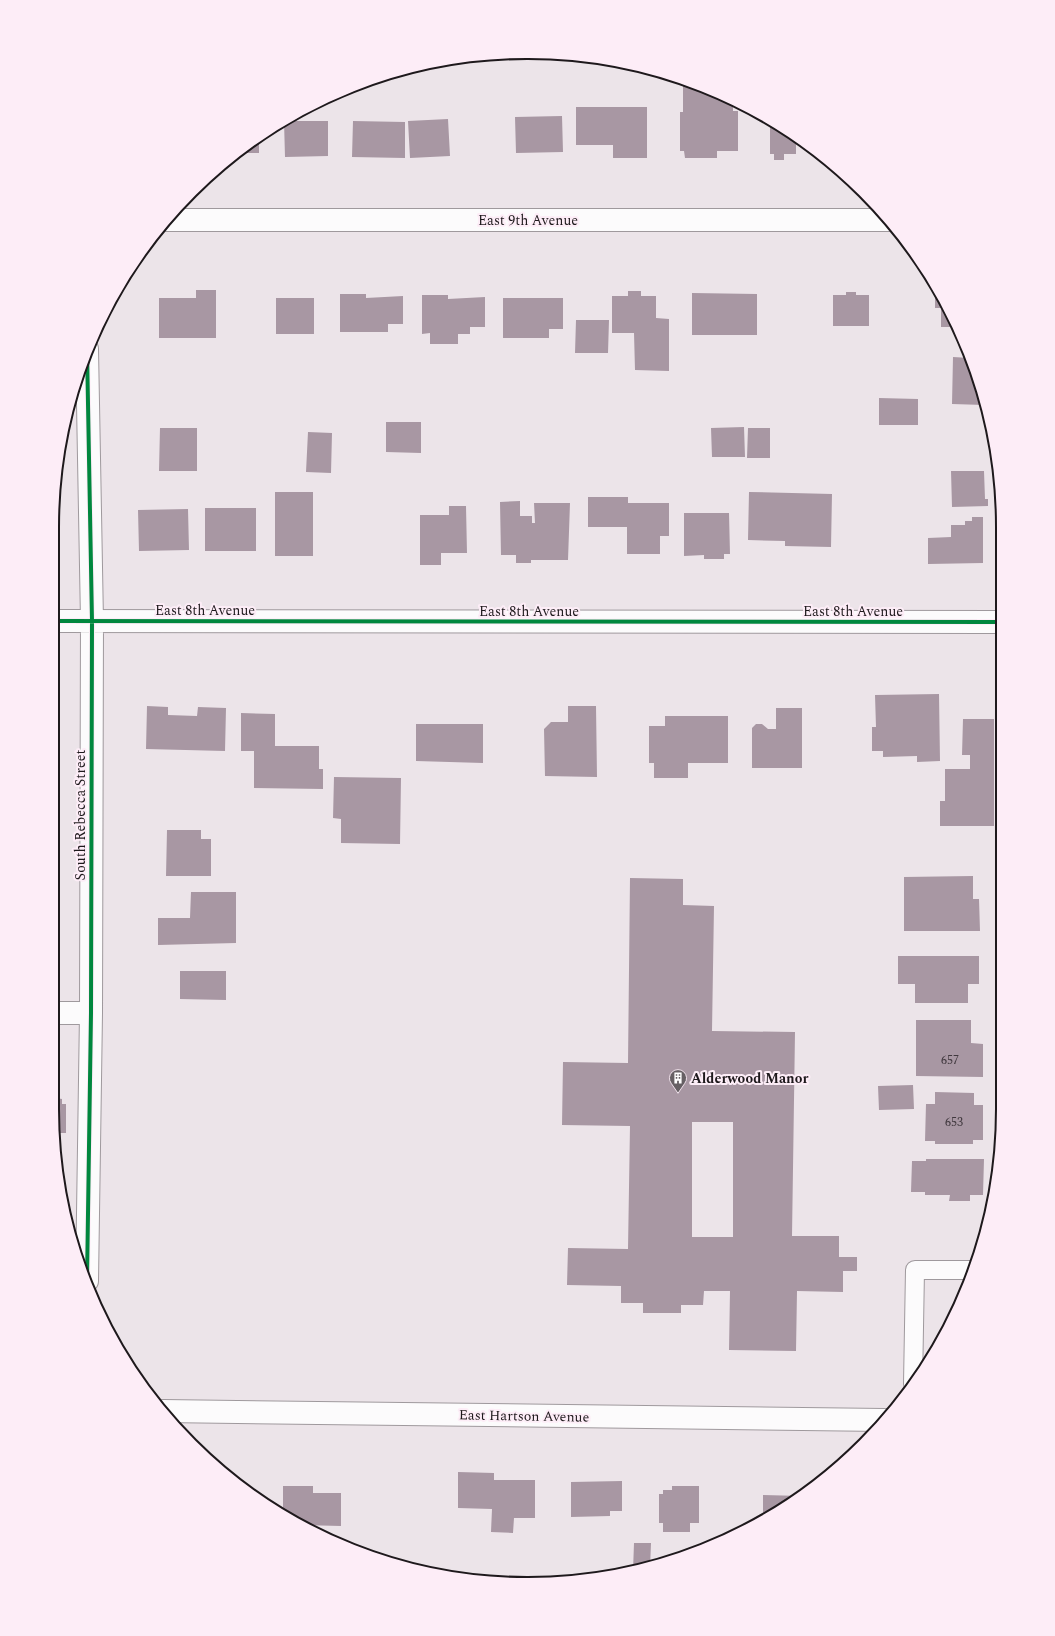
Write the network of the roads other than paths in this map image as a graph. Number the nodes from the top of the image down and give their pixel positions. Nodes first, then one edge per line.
1 (174, 220) edge
2 (881, 220) edge
3 (87, 368) edge
4 (59, 621) edge
5 (92, 621) junction
6 (996, 622) edge
7 (59, 1013) edge
8 (91, 1013) junction
9 (87, 1267) edge
10 (967, 1270) edge
11 (913, 1374) edge
12 (170, 1411) edge
13 (877, 1420) edge

1 - 2 street, East 9th Avenue
3 - 5 street, South Rebecca Street
4 - 5 street, East 8th Avenue
5 - 6 street, East 8th Avenue
5 - 8 street, South Rebecca Street
7 - 8 street
8 - 9 street, South Rebecca Street
10 - 11 lane
12 - 13 street, East Hartson Avenue

